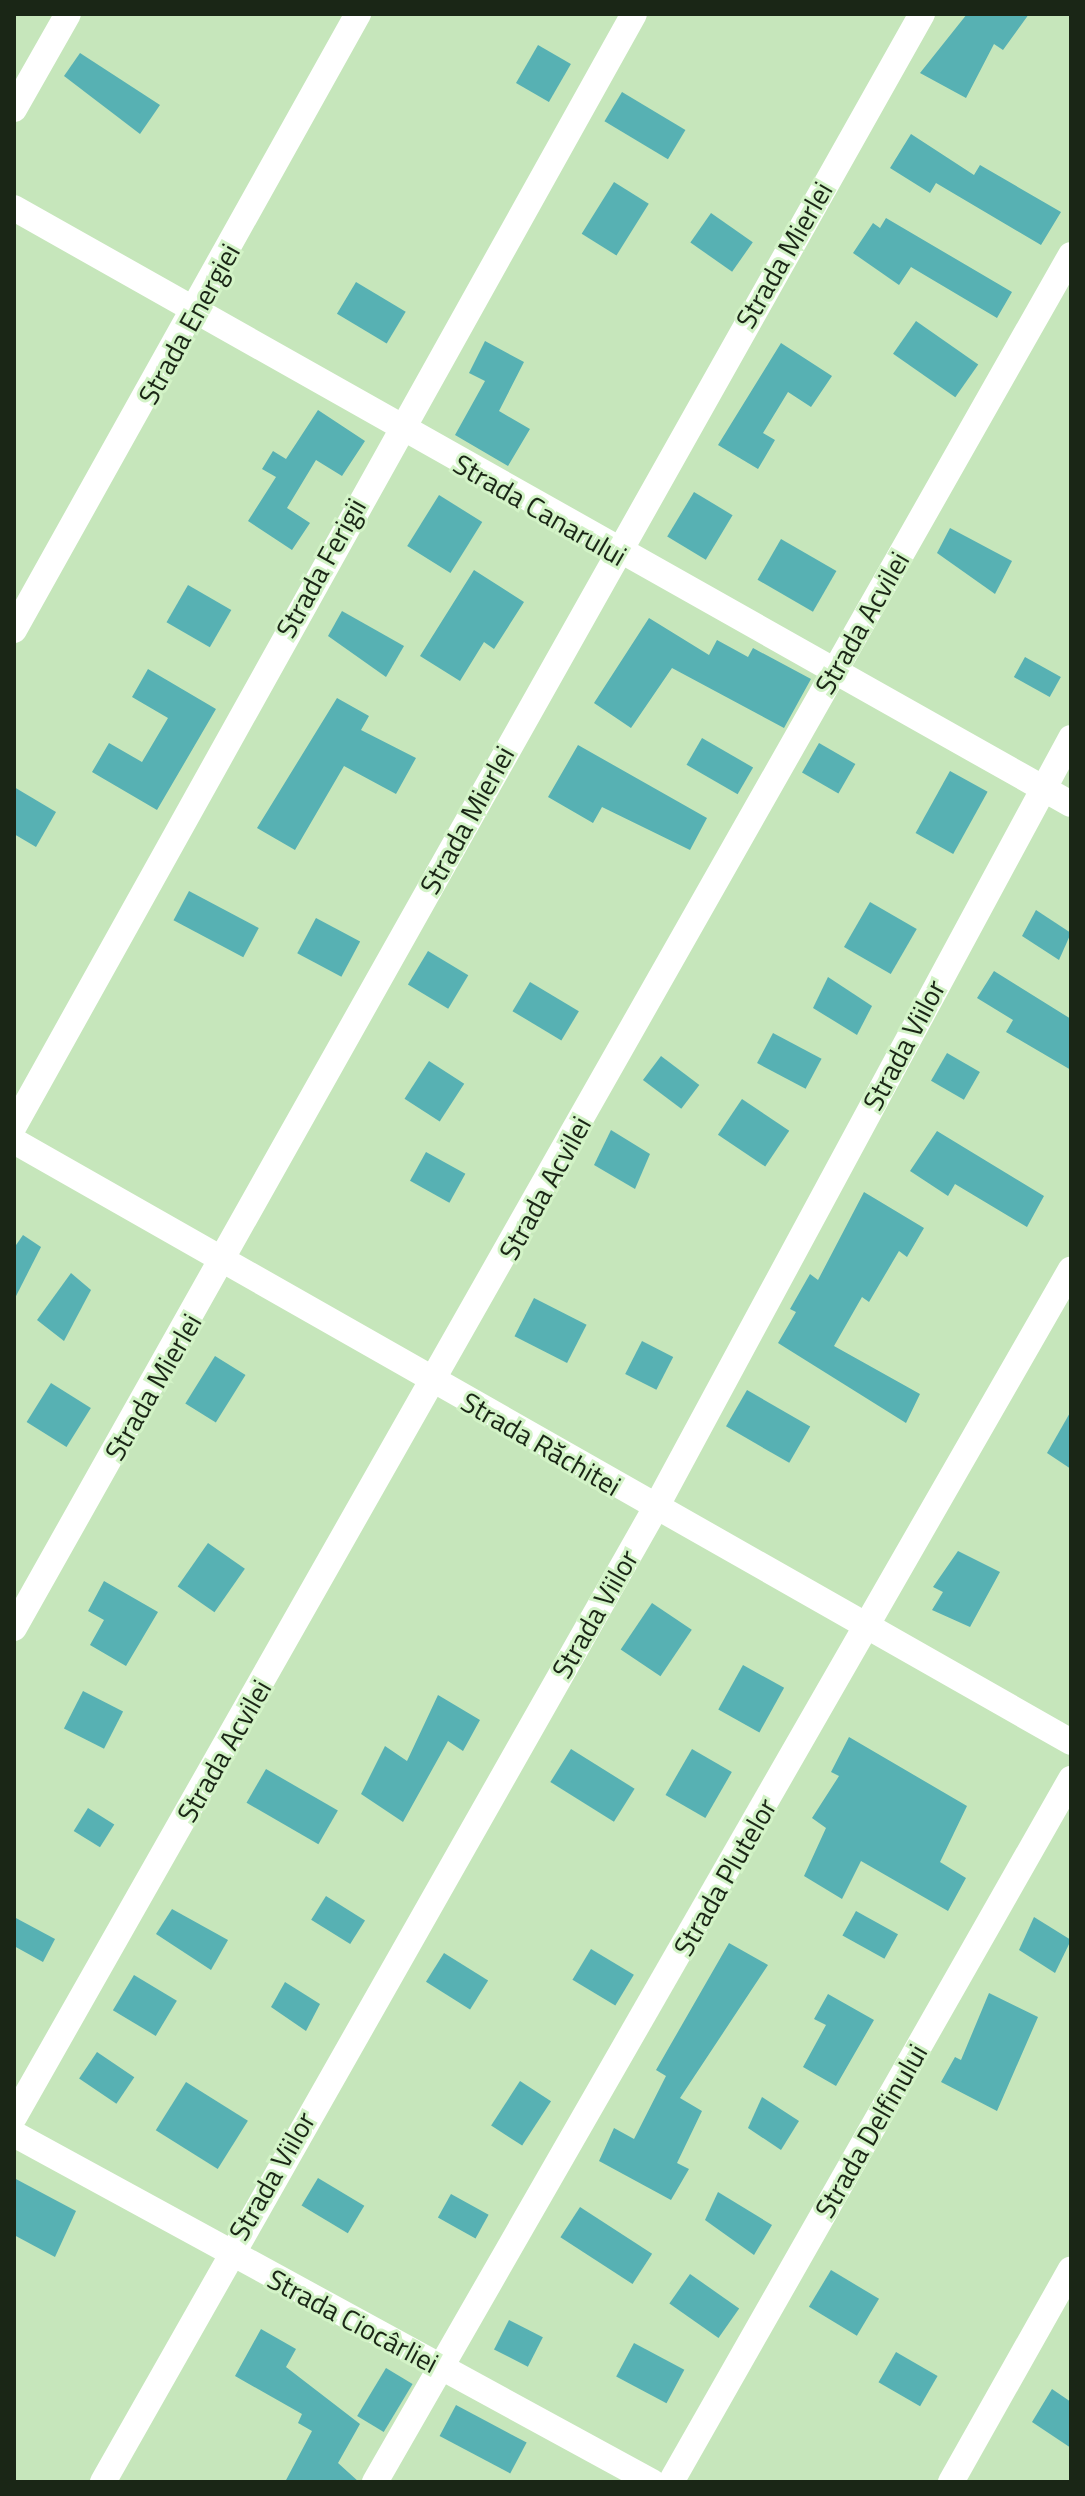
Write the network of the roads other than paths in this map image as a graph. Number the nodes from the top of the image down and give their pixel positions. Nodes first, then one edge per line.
1 (68, 14) edge
2 (358, 14) edge
3 (634, 14) edge
4 (922, 14) edge
5 (14, 109) edge
6 (14, 208) edge
7 (1071, 255) edge
8 (197, 312) junction
9 (398, 429) junction
10 (614, 552) junction
11 (14, 630) edge
12 (833, 673) junction
13 (1071, 738) edge
14 (1042, 788) junction
15 (1071, 804) edge
16 (14, 1126) edge
17 (14, 1141) edge
18 (224, 1265) junction
19 (1071, 1269) edge
20 (436, 1383) junction
21 (655, 1509) junction
22 (14, 1628) edge
23 (870, 1628) junction
24 (1071, 1742) edge
25 (1071, 1779) edge
26 (14, 2117) edge
27 (14, 2134) edge
28 (227, 2255) junction
29 (1071, 2269) edge
30 (439, 2366) junction
31 (103, 2482) edge
32 (375, 2482) edge
33 (652, 2482) edge
34 (671, 2482) edge
35 (951, 2482) edge

1 - 5 street
2 - 8 street, Strada Energiei
3 - 9 street, Strada Ferigii
4 - 10 street, Strada Mierlei
6 - 8 street, Strada Canarului
7 - 12 street, Strada Acvilei
8 - 9 street, Strada Canarului
8 - 11 street, Strada Energiei
9 - 10 street, Strada Canarului
9 - 16 street, Strada Ferigii
10 - 12 street, Strada Canarului
10 - 18 street, Strada Mierlei
12 - 14 street, Strada Canarului
12 - 20 street, Strada Acvilei
13 - 14 street, Strada Viilor
14 - 15 street, Strada Canarului
14 - 21 street, Strada Viilor
17 - 18 street, Strada Răchitei
18 - 20 street, Strada Răchitei
18 - 22 street, Strada Mierlei
19 - 23 street, Strada Plutelor
20 - 21 street, Strada Răchitei
20 - 26 street, Strada Acvilei
21 - 23 street, Strada Răchitei
21 - 28 street, Strada Viilor
23 - 24 street, Strada Răchitei
23 - 30 street, Strada Plutelor
25 - 34 street, Strada Delfinului
27 - 28 street, Strada Ciocârliei
28 - 30 street, Strada Ciocârliei
28 - 31 street, Strada Viilor
29 - 35 street
30 - 32 street, Strada Plutelor
30 - 33 street, Strada Ciocârliei

